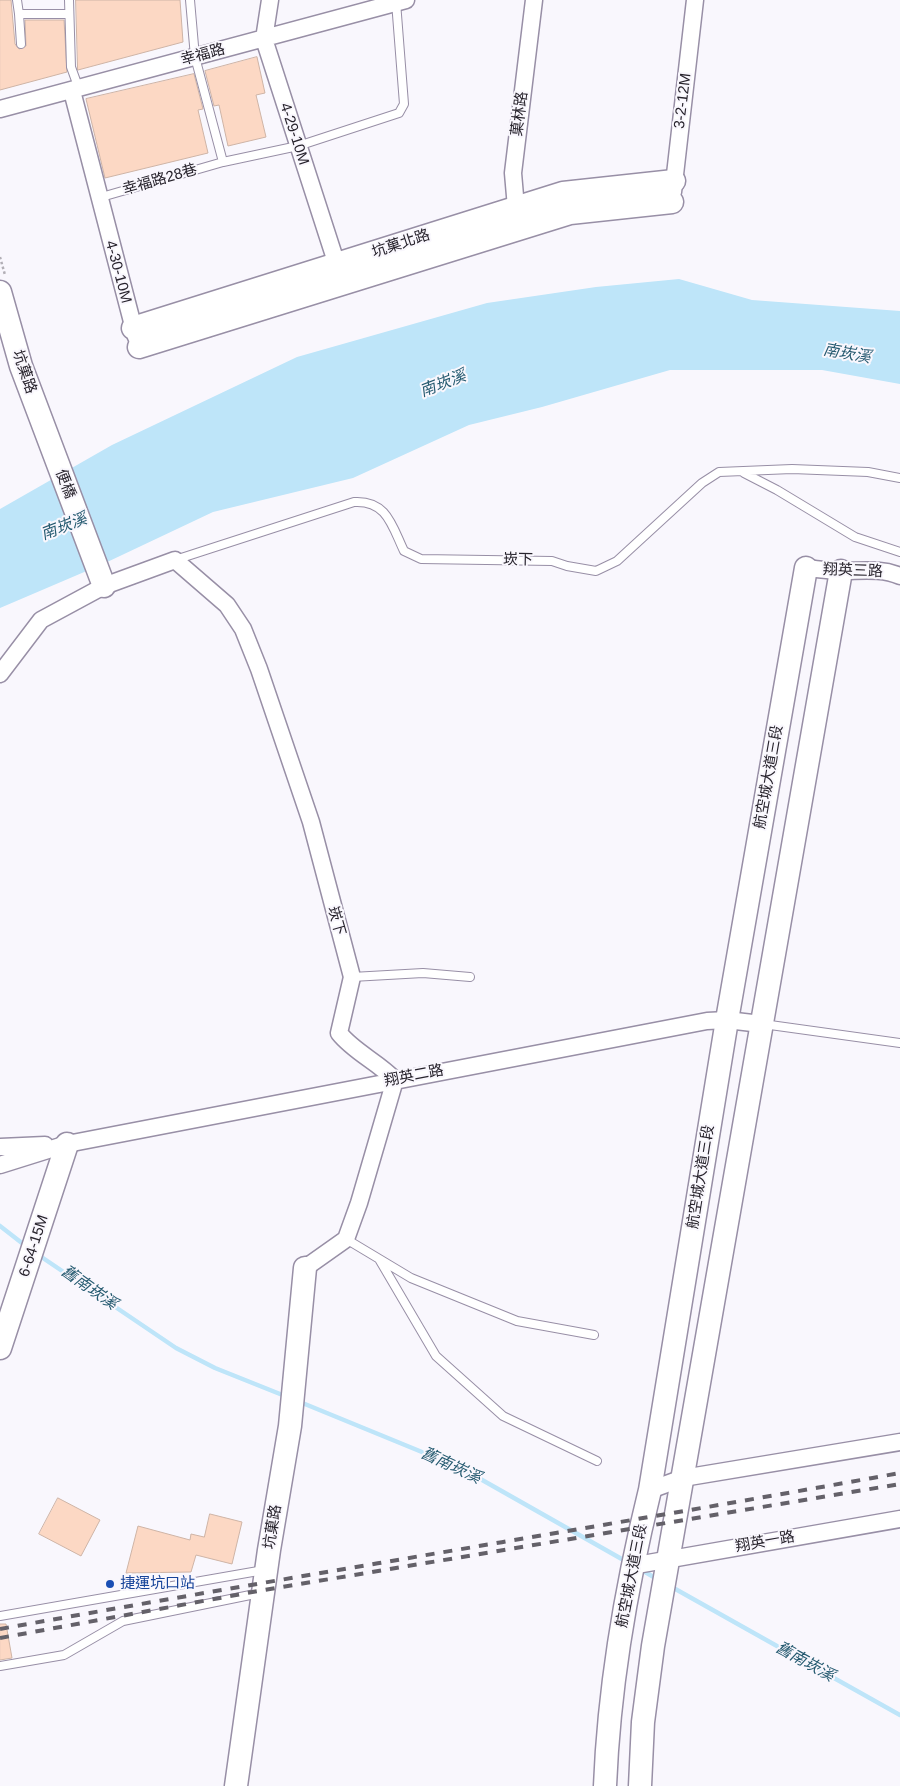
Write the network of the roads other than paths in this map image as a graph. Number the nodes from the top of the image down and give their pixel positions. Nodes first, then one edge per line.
1 (17, 0) edge
2 (69, 0) edge
3 (190, 0) edge
4 (270, 0) edge
5 (534, 0) edge
6 (694, 0) edge
7 (399, 1) edge
8 (19, 14) junction
9 (69, 14) junction
10 (264, 39) junction
11 (21, 44) dead end
12 (195, 57) junction
13 (76, 90) junction
14 (0, 109) edge
15 (298, 146) junction
16 (223, 162) junction
17 (673, 192) joint
18 (98, 198) junction
19 (517, 217) junction
20 (337, 265) junction
21 (0, 292) edge
22 (136, 337) junction
23 (42, 424) joint
24 (743, 472) junction
25 (900, 478) edge
26 (900, 552) edge
27 (175, 560) junction
28 (806, 568) joint
29 (841, 571) junction
30 (900, 576) edge
31 (101, 579) junction
32 (0, 674) edge
33 (470, 977) dead end
34 (352, 978) junction
35 (726, 1020) junction
36 (761, 1024) junction
37 (900, 1043) edge
38 (395, 1080) junction
39 (67, 1144) junction
40 (0, 1147) edge
41 (0, 1166) edge
42 (346, 1239) junction
43 (379, 1259) junction
44 (305, 1268) joint
45 (594, 1335) dead end
46 (0, 1348) edge
47 (900, 1442) edge
48 (597, 1461) dead end
49 (683, 1478) junction
50 (650, 1490) junction
51 (900, 1519) edge
52 (668, 1558) junction
53 (631, 1566) junction
54 (266, 1569) junction
55 (263, 1592) junction
56 (0, 1616) edge
57 (0, 1666) edge
58 (236, 1786) edge
59 (605, 1786) edge
60 (640, 1786) edge

1 - 8 lane
2 - 9 lane
3 - 12 lane
4 - 10 street, 4-29-10M
5 - 19 street, 菓林路
6 - 17 street, 3-2-12M
7 - 10 street, 幸福路
7 - 15 lane, 幸福路28巷
8 - 9 lane
8 - 11 lane
9 - 13 lane
10 - 12 street, 幸福路
10 - 15 street, 4-29-10M
12 - 13 street, 幸福路
12 - 16 lane
13 - 14 street, 幸福路
13 - 18 street
15 - 16 lane, 幸福路28巷
15 - 20 street, 4-29-10M
16 - 18 lane, 幸福路28巷
17 - 19 street, 坑菓北路
18 - 22 street, 4-30-10M
19 - 20 street, 坑菓北路
19 - 22 street, 坑菓北路
20 - 22 street, 坑菓北路
21 - 23 street, 坑菓路
23 - 31 street, 便橋
24 - 25 lane, 崁下
24 - 26 lane, 崁下
24 - 27 lane, 崁下
27 - 31 street, 崁下
27 - 34 street, 崁下
28 - 29 street, 翔英三路
28 - 35 street, 航空城大道三段
29 - 30 street, 翔英三路
29 - 36 street
31 - 32 street, 崁下
33 - 34 lane
34 - 38 street, 崁下
35 - 36 street, 翔英二路
35 - 38 street, 翔英二路
35 - 50 street, 航空城大道三段
36 - 37 lane
36 - 49 street
38 - 39 street, 翔英二路
38 - 42 street
39 - 40 street, 翔英二路
39 - 41 street, 翔英二路
39 - 46 street, 6-64-15M
42 - 43 lane
42 - 44 street
43 - 45 lane
43 - 48 lane
44 - 54 street, 坑菓路
47 - 49 street
49 - 50 street
49 - 52 street
50 - 53 street, 航空城大道三段
51 - 52 street, 翔英一路
52 - 53 street, 翔英一路
52 - 60 street
53 - 59 street, 航空城大道三段
54 - 55 street, 坑菓路
54 - 56 lane
55 - 57 lane
55 - 58 street, 坑菓路

